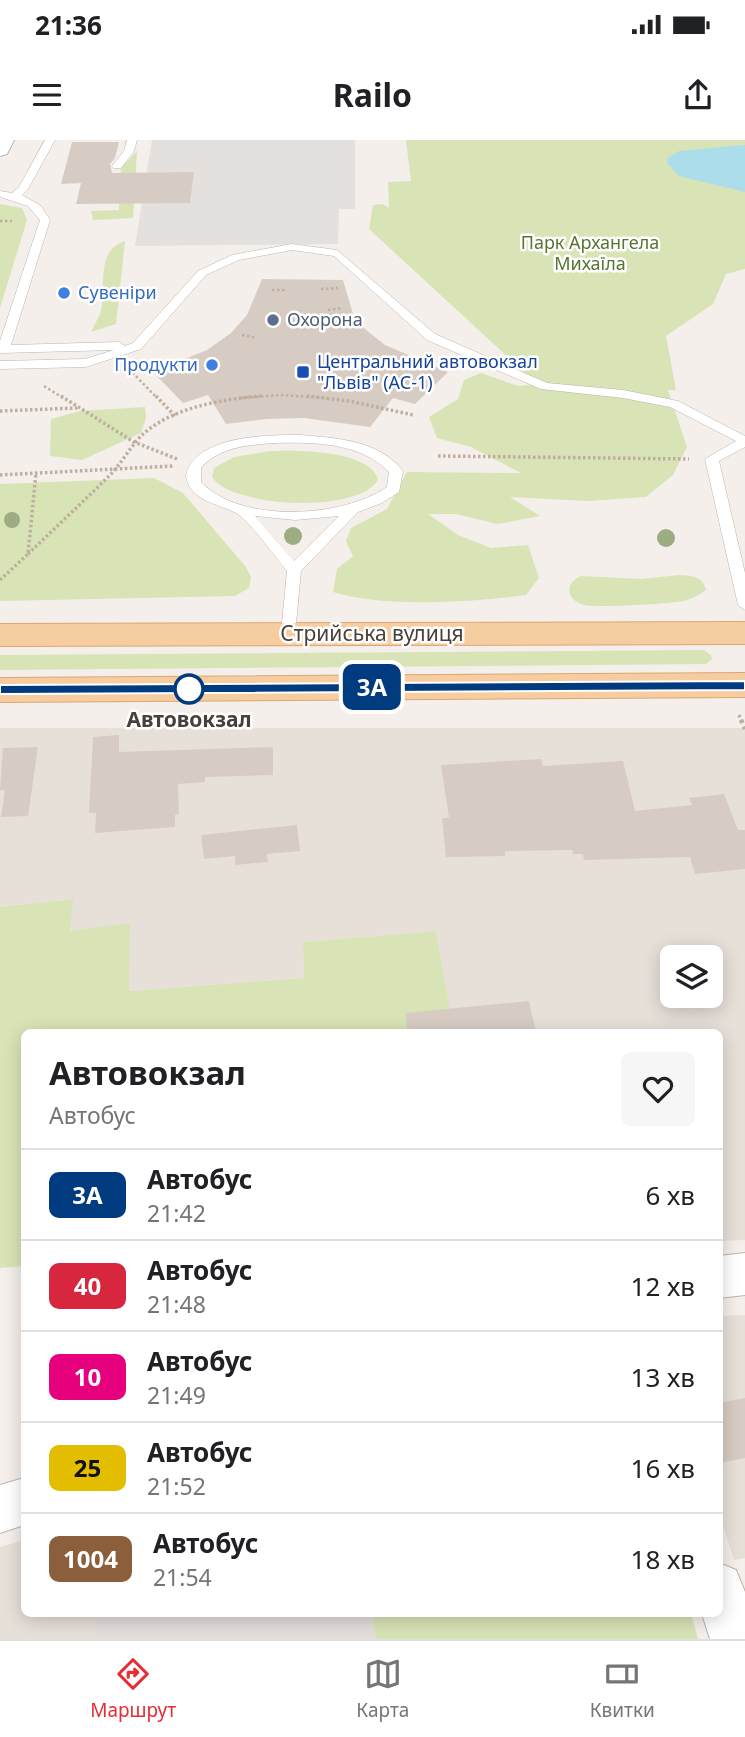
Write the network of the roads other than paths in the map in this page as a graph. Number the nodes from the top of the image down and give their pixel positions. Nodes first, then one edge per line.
1 (4, 140) edge
2 (50, 140) edge
3 (132, 140) edge
4 (0, 150) edge
5 (117, 166) dead end
6 (0, 194) edge
7 (15, 196) junction
8 (137, 346) junction
9 (2, 348) edge
10 (0, 365) edge
11 (745, 441) edge
12 (241, 509) junction
13 (352, 510) junction
14 (294, 570) junction
15 (745, 605) edge
16 (745, 633) edge
17 (288, 634) junction
18 (0, 635) edge
19 (0, 690) edge
20 (742, 700) edge
21 (745, 1274) edge
22 (723, 1277) edge
23 (21, 1503) edge
24 (0, 1509) edge
25 (723, 1600) edge
26 (735, 1639) edge

1 - 4 street
2 - 7 lane
3 - 5 lane
6 - 7 lane
7 - 9 lane
8 - 9 lane
8 - 10 lane
8 - 11 lane
11 - 15 lane
12 - 13 lane
12 - 13 lane
12 - 14 lane
13 - 14 lane
14 - 17 lane
16 - 17 main road, Стрийська вулиця
17 - 18 main road, Стрийська вулиця
19 - 20 main road
21 - 22 street
23 - 24 street
25 - 26 street

